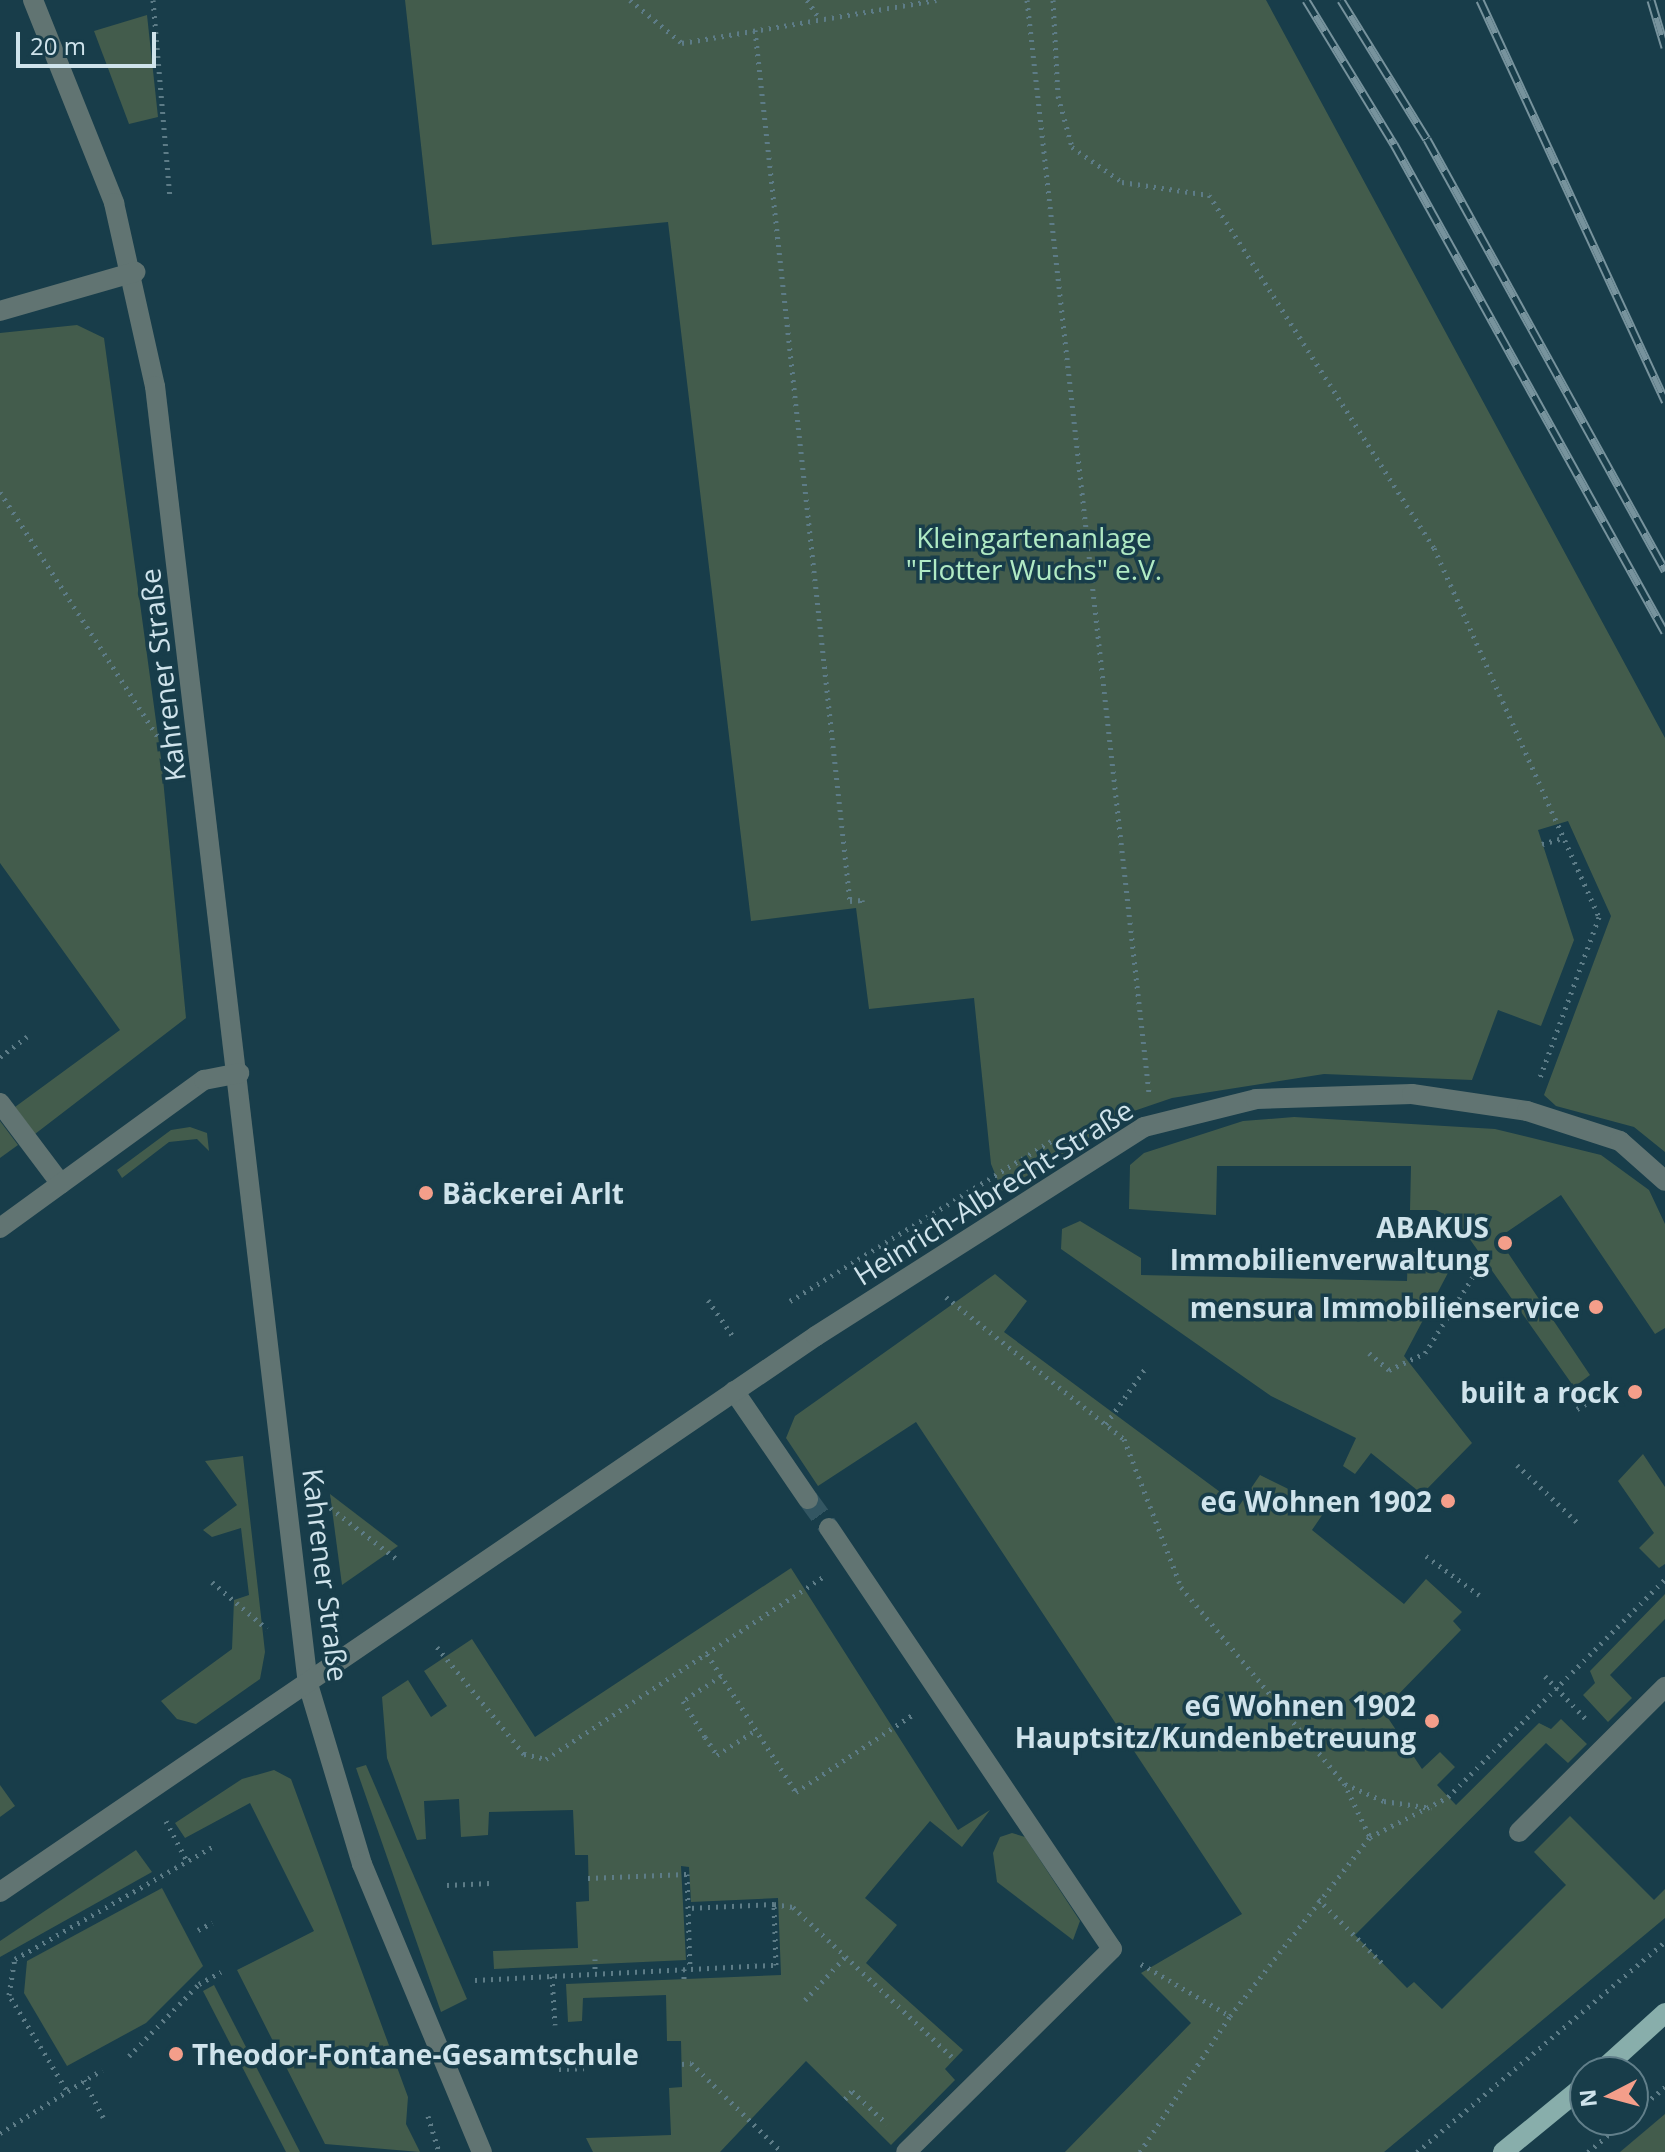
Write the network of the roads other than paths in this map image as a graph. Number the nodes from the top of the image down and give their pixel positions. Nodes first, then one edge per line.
1 (33, 0) edge
2 (135, 272) junction
3 (0, 311) edge
4 (239, 1073) junction
5 (0, 1103) edge
6 (1665, 1181) edge
7 (61, 1184) junction
8 (0, 1228) edge
9 (734, 1391) junction
10 (808, 1499) tunnel mouth
11 (829, 1528) tunnel mouth
12 (308, 1684) junction
13 (1665, 1687) edge
14 (1519, 1832) dead end
15 (0, 1892) edge
16 (1665, 2013) edge
17 (1618, 2056) edge
18 (1569, 2098) edge
19 (908, 2150) edge
20 (482, 2152) edge
21 (1503, 2152) edge

1 - 2 street, Kahrener Straße
2 - 3 street
2 - 4 street, Kahrener Straße
4 - 7 street
4 - 12 street, Kahrener Straße
5 - 7 street
6 - 9 street, Heinrich-Albrecht-Straße
7 - 8 street
9 - 10 street
9 - 12 street, Heinrich-Albrecht-Straße
11 - 19 street
12 - 15 street, Heinrich-Albrecht-Straße
12 - 20 street, Kahrener Straße
13 - 14 street
16 - 17 main road
18 - 21 main road

